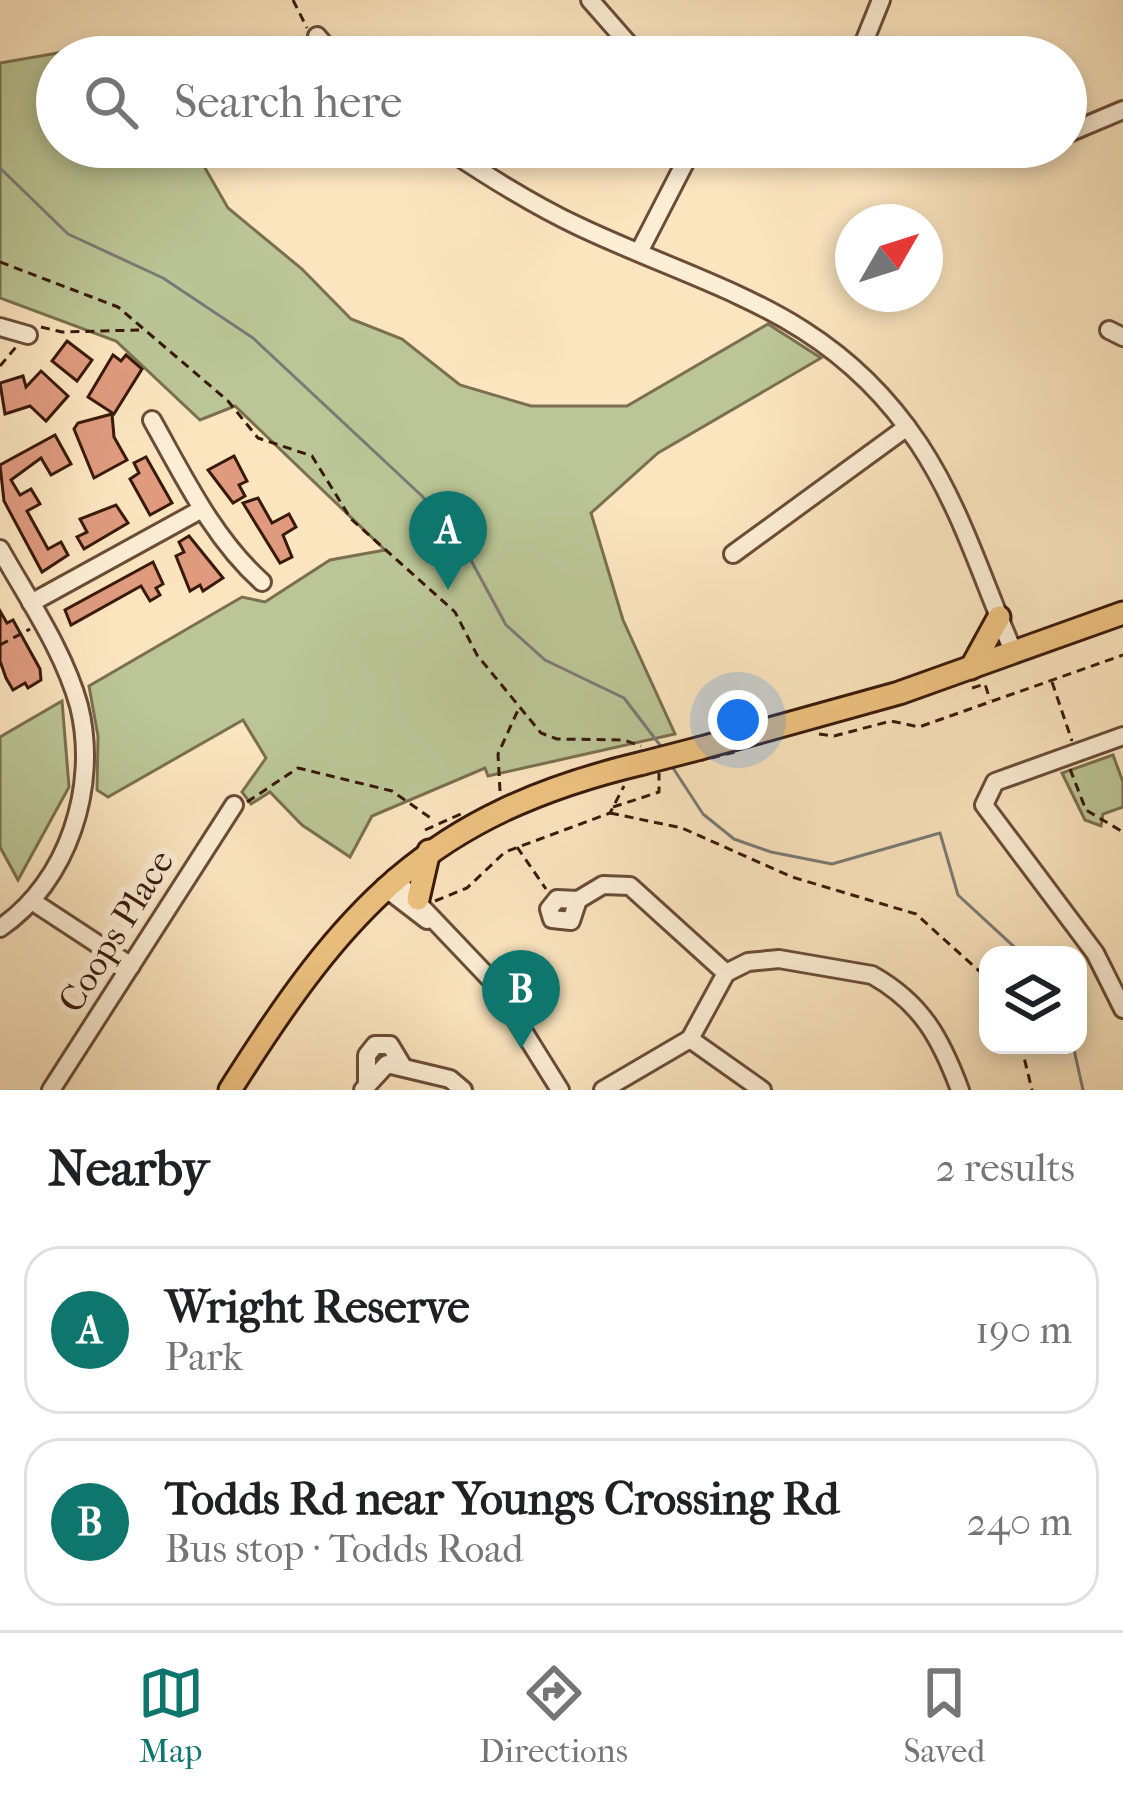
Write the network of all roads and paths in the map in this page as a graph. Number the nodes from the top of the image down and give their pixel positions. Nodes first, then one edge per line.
1 (293, 0) edge
2 (590, 0) edge
3 (881, 0) edge
4 (311, 31) joint
5 (316, 36) edge
6 (622, 36) edge
7 (866, 36) edge
8 (1123, 110) edge
9 (1087, 125) edge
10 (478, 168) edge
11 (682, 168) edge
12 (639, 252) junction
13 (0, 262) edge
14 (0, 327) edge
15 (141, 330) junction
16 (28, 335) junction
17 (0, 365) edge
18 (152, 419) dead end
19 (907, 427) junction
20 (202, 509) junction
21 (0, 549) edge
22 (733, 554) dead end
23 (262, 583) dead end
24 (31, 603) junction
25 (1123, 613) edge
26 (999, 617) junction
27 (41, 622) junction
28 (0, 645) edge
29 (1013, 652) junction
30 (1123, 655) edge
31 (972, 678) junction
32 (1051, 680) junction
33 (991, 701) junction
34 (519, 709) junction
35 (874, 710) dead end
36 (879, 724) junction
37 (810, 734) dead end
38 (1123, 736) edge
39 (1075, 748) dead end
40 (649, 759) junction
41 (1080, 761) dead end
42 (626, 783) dead end
43 (500, 794) dead end
44 (234, 805) joint
45 (614, 806) junction
46 (610, 814) junction
47 (433, 819) dead end
48 (1123, 832) edge
49 (517, 847) junction
50 (429, 851) junction
51 (389, 882) junction
52 (554, 900) junction
53 (578, 900) junction
54 (32, 901) junction
55 (426, 901) junction
56 (0, 928) edge
57 (442, 930) junction
58 (131, 967) junction
59 (979, 971) edge
60 (726, 973) junction
61 (1123, 1009) edge
62 (690, 1039) junction
63 (1023, 1054) edge
64 (365, 1087) edge
65 (51, 1090) edge
66 (230, 1090) edge
67 (463, 1090) edge
68 (560, 1090) edge
69 (603, 1090) edge
70 (762, 1090) edge
71 (960, 1090) edge
72 (1032, 1090) edge

1 - 4 path
2 - 6 street
3 - 7 street
4 - 5 street
8 - 9 street
10 - 12 street
11 - 12 street
12 - 19 street
13 - 15 path
14 - 16 street
15 - 16 path
15 - 34 path
16 - 17 path
18 - 20 street
19 - 22 street
19 - 26 street
20 - 23 street
20 - 24 street
21 - 24 street
24 - 27 street
25 - 29 main road
26 - 29 street
26 - 31 main road
27 - 28 path
27 - 54 street
29 - 31 main road
30 - 32 path
31 - 33 path
31 - 40 main road, bridge
32 - 33 path
32 - 39 path
33 - 36 path
34 - 40 path
34 - 43 path
35 - 36 path
36 - 37 path
38 - 61 street
40 - 45 path
40 - 50 main road
41 - 48 path
42 - 45 path
44 - 47 path
44 - 58 street, Coops Place
45 - 46 path
46 - 49 path
46 - 59 path
49 - 52 path
49 - 55 path
50 - 51 main road
50 - 55 main road
51 - 55 street
51 - 57 street
51 - 66 main road
52 - 53 street
52 - 53 street
53 - 60 street
54 - 56 street
54 - 58 street
55 - 57 street
57 - 68 street
58 - 65 street, Coops Place
60 - 62 street
60 - 71 street
62 - 69 street
62 - 70 street
63 - 72 path
64 - 67 street

